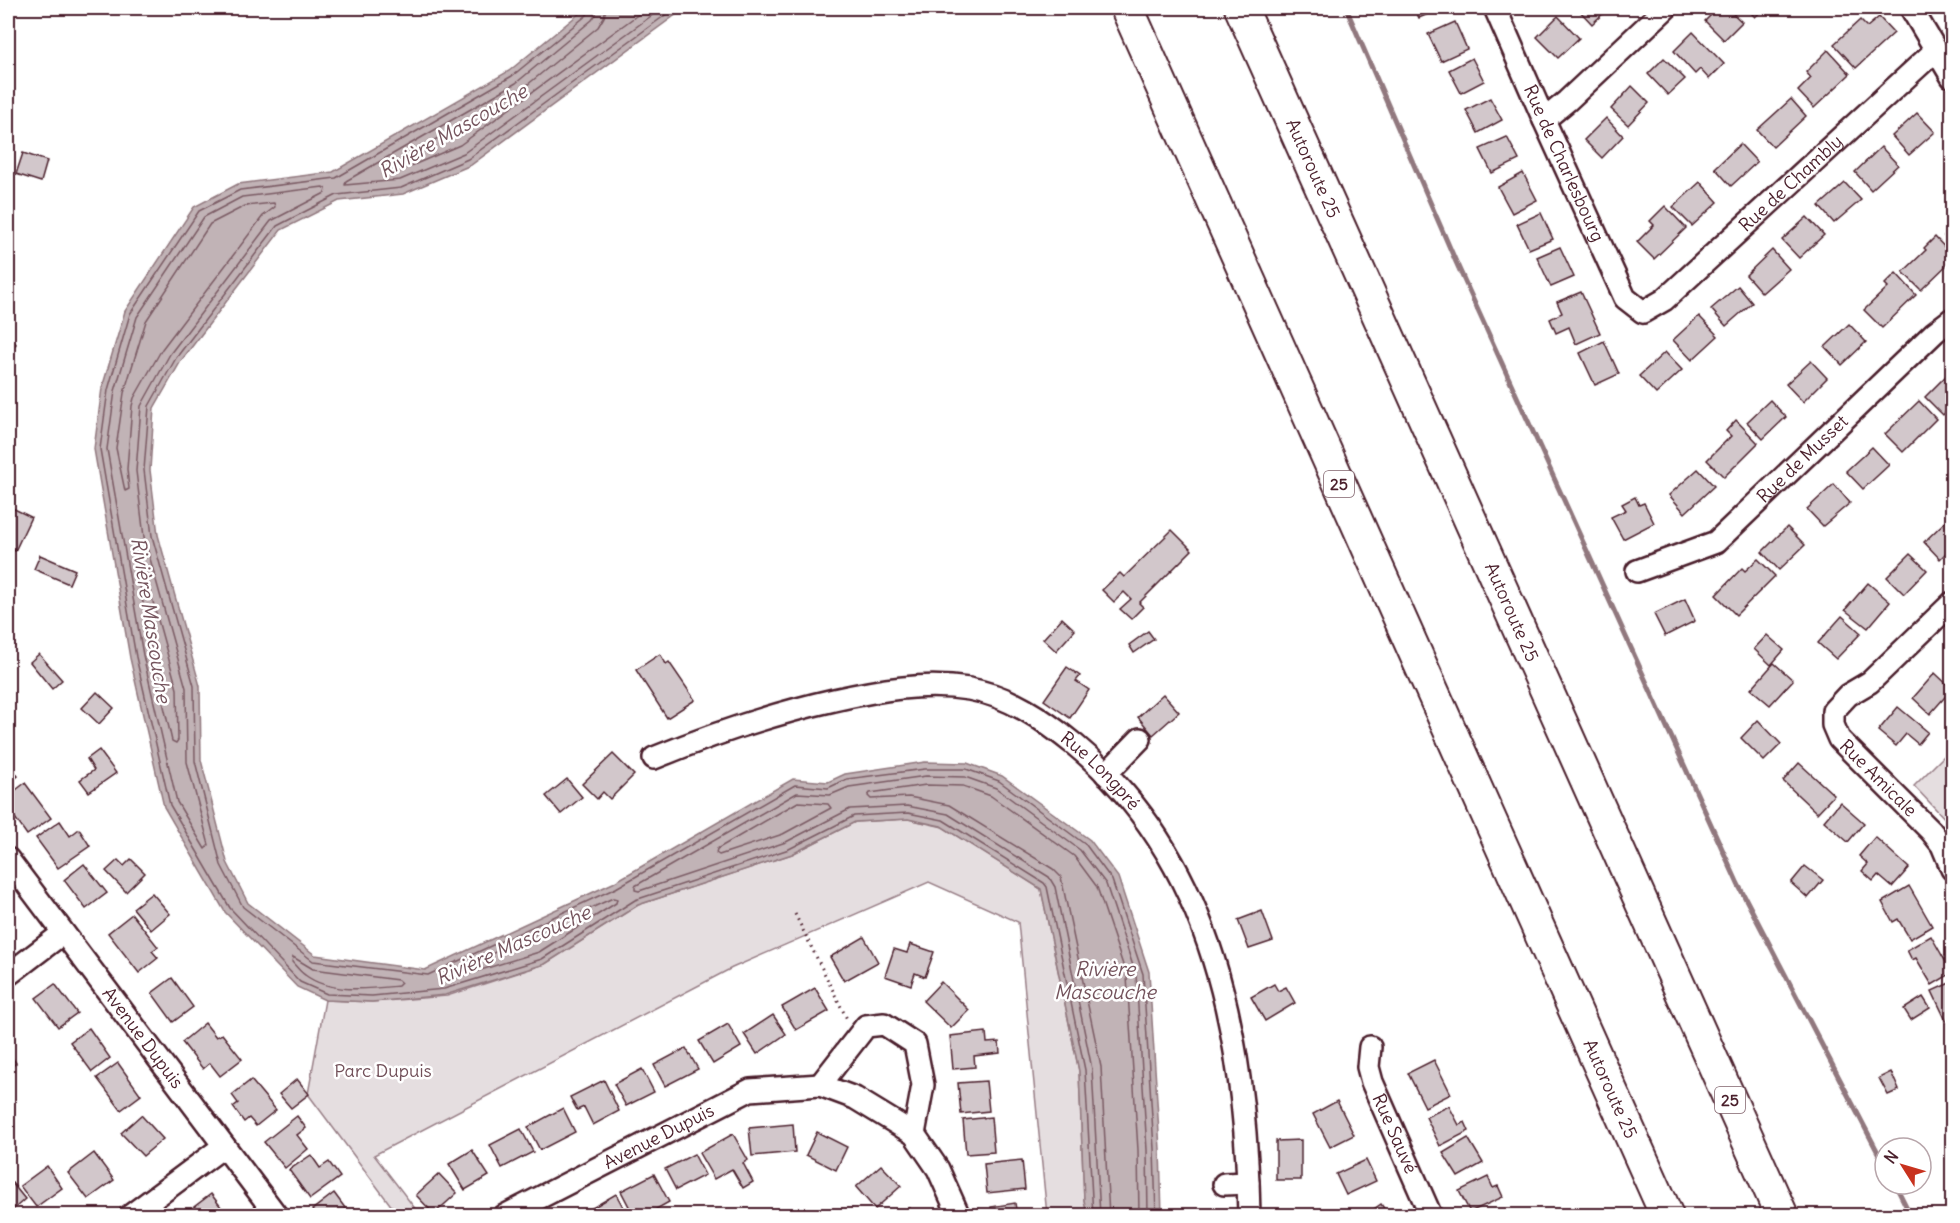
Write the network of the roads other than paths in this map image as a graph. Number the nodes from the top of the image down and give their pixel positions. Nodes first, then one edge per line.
1 (1127, 8) edge
2 (1241, 8) edge
3 (1495, 8) edge
4 (1666, 8) edge
5 (1911, 8) edge
6 (1936, 50) junction
7 (1953, 77) edge
8 (1544, 120) junction
9 (1643, 312) joint
10 (1953, 319) edge
11 (1637, 571) dead end
12 (1953, 603) edge
13 (1140, 739) dead end
14 (654, 758) dead end
15 (1106, 774) junction
16 (8, 859) edge
17 (1953, 869) edge
18 (63, 933) junction
19 (8, 975) edge
20 (1370, 1047) dead end
21 (820, 1085) junction
22 (914, 1134) junction
23 (224, 1146) junction
24 (1248, 1183) junction
25 (1224, 1184) dead end
26 (130, 1215) edge
27 (277, 1215) edge
28 (504, 1215) edge
29 (959, 1215) edge
30 (1249, 1215) edge
31 (1431, 1215) edge
32 (1667, 1215) edge
33 (1782, 1215) edge

1 - 32 highway, Autoroute 25 / 25
2 - 33 highway, Autoroute 25 / 25
3 - 8 street, Rue de Charlesbourg
4 - 8 street
5 - 6 street
6 - 7 street
6 - 9 street, Rue de Chambly
8 - 9 street, Rue de Charlesbourg
10 - 11 street, Rue de Musset
12 - 17 street, Rue Amicale
13 - 15 street
14 - 15 street, Rue Longpré
15 - 24 street, Rue Longpré
16 - 18 street, Avenue Dupuis
18 - 19 street
18 - 23 street, Avenue Dupuis
20 - 31 street, Rue Sauvé
21 - 22 street, Avenue Dupuis
21 - 22 street
21 - 28 street, Avenue Dupuis
22 - 29 street, Avenue Dupuis
23 - 26 street
23 - 27 street, Avenue Dupuis
24 - 25 street
24 - 30 street, Rue Longpré

